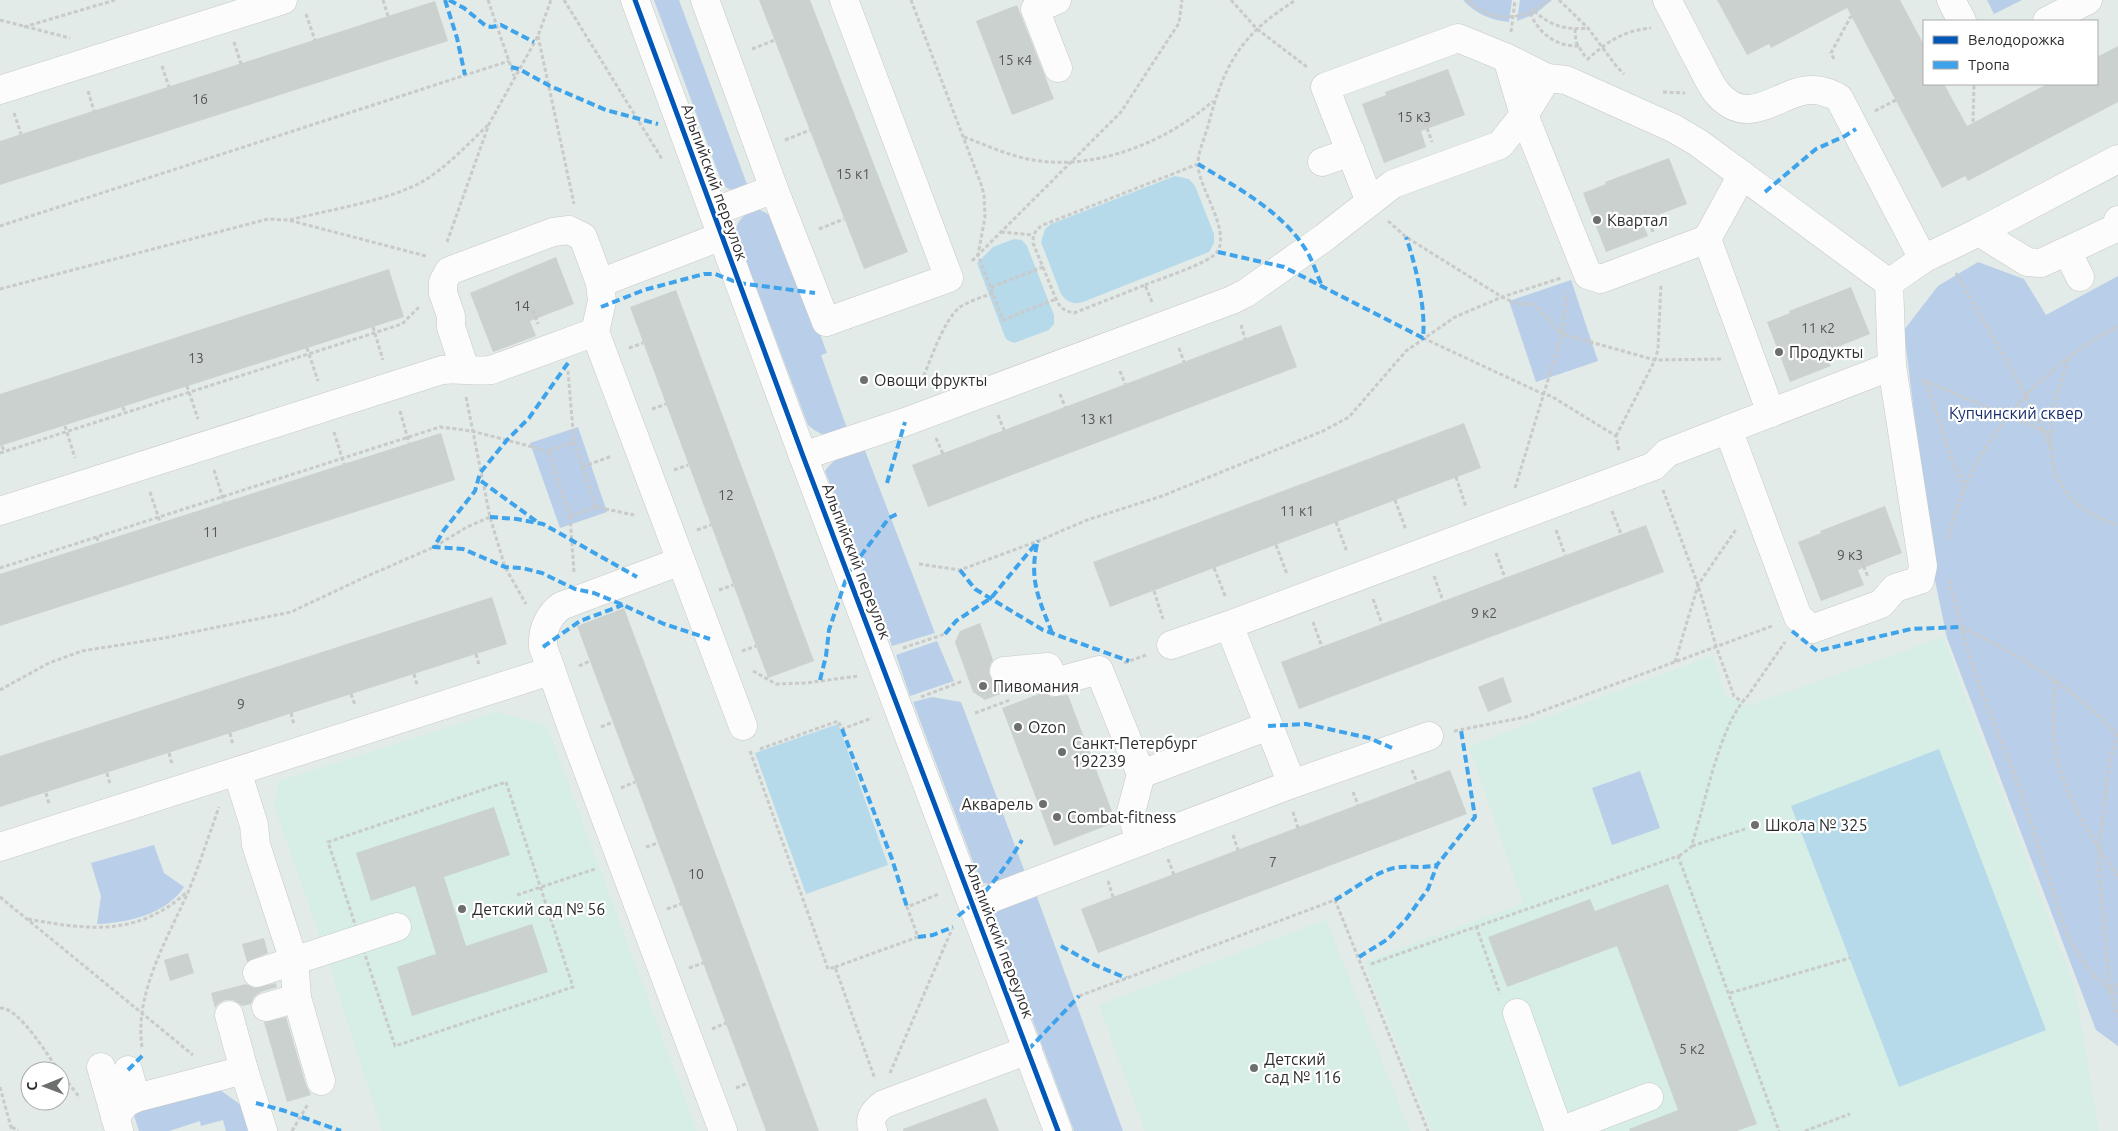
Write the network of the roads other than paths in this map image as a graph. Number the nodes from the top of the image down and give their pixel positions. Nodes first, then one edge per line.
1 (635, 0) edge
2 (705, 0) edge
3 (844, 0) edge
4 (1057, 0) edge
5 (1950, 0) edge
6 (2088, 0) edge
7 (294, 4) edge
8 (1673, 12) edge
9 (1961, 20) edge
10 (2049, 20) edge
11 (1508, 58) junction
12 (1058, 68) dead end
13 (1558, 80) junction
14 (0, 90) edge
15 (1524, 115) junction
16 (1351, 152) junction
17 (1322, 162) dead end
18 (2117, 162) edge
19 (1742, 175) junction
20 (774, 189) junction
21 (1370, 202) junction
22 (2118, 220) edge
23 (718, 224) junction
24 (1979, 232) junction
25 (1707, 239) junction
26 (2067, 251) junction
27 (1932, 255) junction
28 (2080, 277) dead end
29 (600, 283) junction
30 (1889, 284) junction
31 (595, 332) junction
32 (1892, 366) junction
33 (465, 369) junction
34 (1771, 413) junction
35 (1728, 429) junction
36 (803, 456) junction
37 (0, 511) edge
38 (646, 551) dead end
39 (675, 564) junction
40 (1229, 625) junction
41 (1171, 645) road end
42 (550, 671) junction
43 (1004, 671) dead end
44 (743, 726) road end
45 (1268, 726) junction
46 (1429, 736) road end
47 (237, 771) junction
48 (1141, 774) junction
49 (1292, 784) junction
50 (1140, 841) junction
51 (0, 847) edge
52 (974, 905) junction
53 (397, 927) dead end
54 (294, 962) junction
55 (257, 973) dead end
56 (297, 998) junction
57 (266, 1007) dead end
58 (1517, 1013) road end
59 (229, 1014) dead end
60 (1028, 1050) junction
61 (101, 1067) dead end
62 (128, 1070) dead end
63 (231, 1073) junction
64 (321, 1081) dead end
65 (142, 1096) junction
66 (1649, 1098) dead end
67 (117, 1124) edge
68 (264, 1131) edge
69 (722, 1131) edge
70 (873, 1131) edge
71 (1058, 1131) edge
72 (1559, 1131) edge

1 - 23 street, Альпийский переулок
2 - 20 street
3 - 20 street
4 - 12 street
5 - 9 street
6 - 10 street
7 - 14 street
8 - 27 street
11 - 13 street
11 - 15 street
11 - 16 street
13 - 15 street
13 - 19 street
15 - 21 street
15 - 25 street
16 - 17 street
16 - 21 street
18 - 24 street
19 - 25 street
19 - 30 street
20 - 23 street
21 - 36 street
22 - 26 street
23 - 29 street
23 - 36 street, Альпийский переулок
24 - 26 street
24 - 27 street
25 - 34 street
26 - 28 street
27 - 30 street
29 - 31 street
29 - 33 street
30 - 32 street
31 - 33 street
31 - 39 street
32 - 34 street
32 - 35 street
33 - 37 street
34 - 35 street
35 - 40 street
36 - 52 street, Альпийский переулок
38 - 39 street
39 - 42 street
39 - 44 street
40 - 41 street
40 - 45 street
42 - 47 street
42 - 69 street
43 - 48 street
45 - 48 street
45 - 49 street
46 - 49 street
47 - 51 street
47 - 54 street
48 - 50 street
49 - 50 street
50 - 52 street
52 - 60 street, Альпийский переулок
53 - 54 street
54 - 55 street
54 - 56 street
56 - 57 street
56 - 64 street
58 - 72 street
59 - 63 street
60 - 70 street
60 - 71 street, Альпийский переулок
61 - 67 street
62 - 65 street
63 - 65 street
63 - 68 street
65 - 67 street
66 - 72 street

